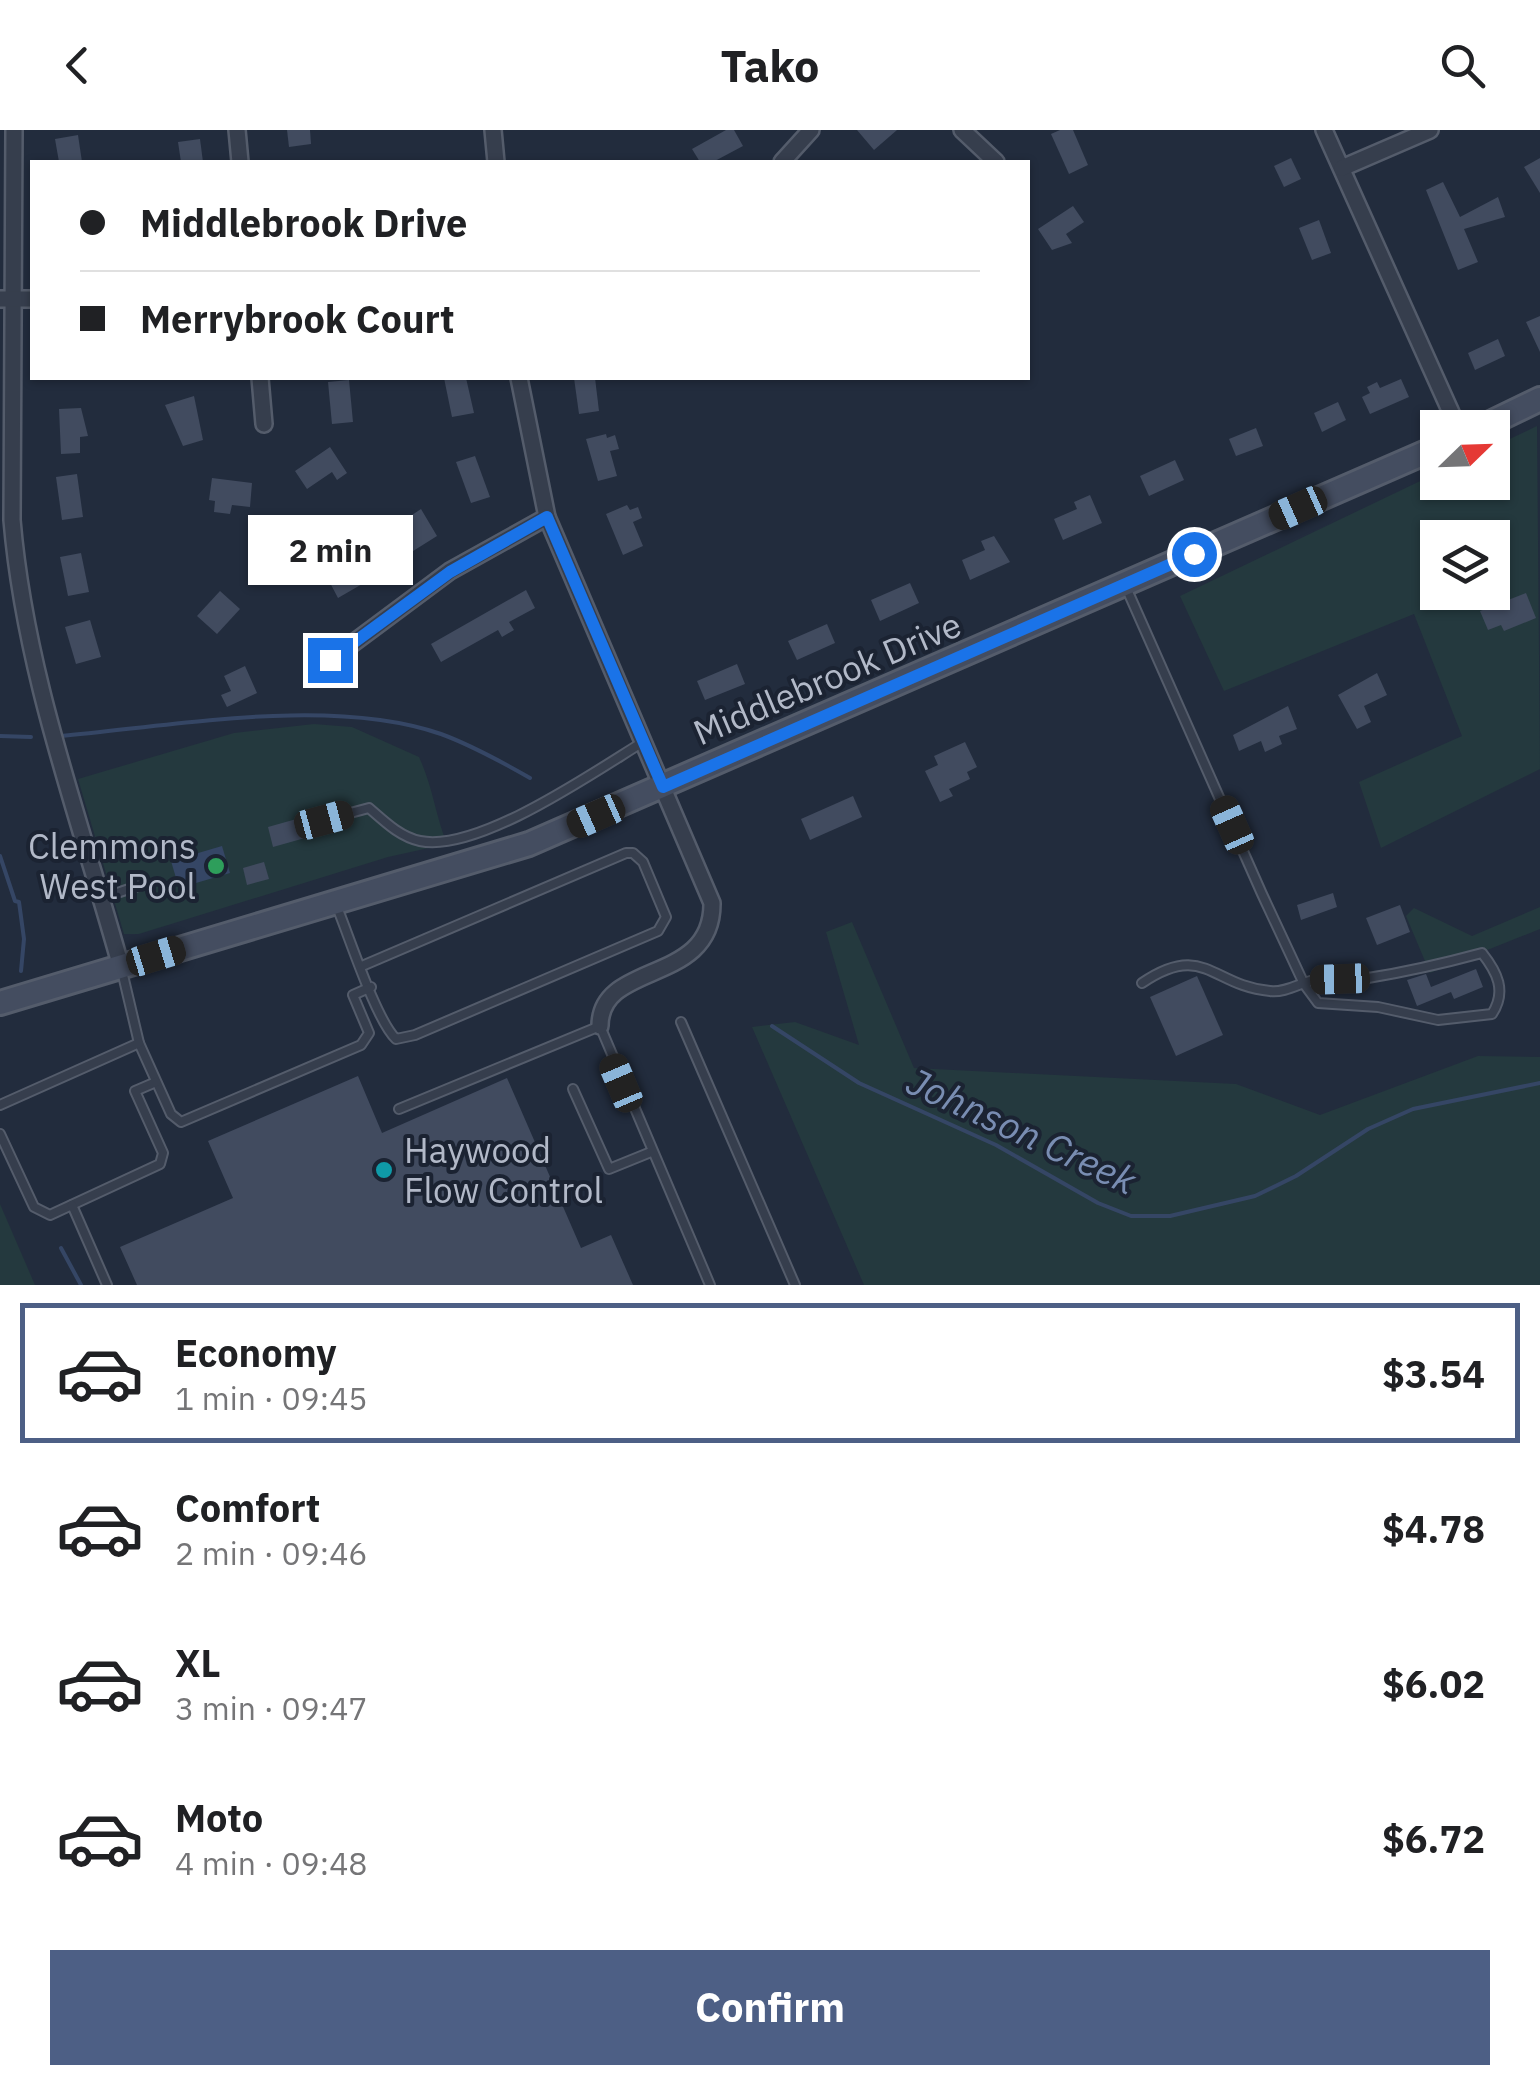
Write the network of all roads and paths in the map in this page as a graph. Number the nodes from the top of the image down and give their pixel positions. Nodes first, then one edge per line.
1 (14, 130) edge
2 (237, 130) edge
3 (493, 130) edge
4 (811, 130) edge
5 (962, 130) edge
6 (1324, 130) edge
7 (1430, 130) edge
8 (240, 160) edge
9 (496, 160) edge
10 (784, 160) edge
11 (994, 160) edge
12 (1342, 168) junction
13 (6, 300) edge
14 (260, 380) edge
15 (519, 380) edge
16 (1540, 399) edge
17 (1450, 410) edge
18 (1510, 414) edge
19 (264, 424) dead end
20 (1420, 455) edge
21 (547, 517) junction
22 (6, 520) edge
23 (1126, 585) junction
24 (317, 670) dead end
25 (643, 742) junction
26 (663, 787) junction
27 (324, 820) dead end
28 (148, 883) dead end
29 (102, 898) junction
30 (335, 902) junction
31 (362, 966) junction
32 (121, 967) junction
33 (1142, 982) dead end
34 (1304, 984) junction
35 (371, 987) junction
36 (0, 1003) edge
37 (681, 1022) dead end
38 (600, 1026) junction
39 (139, 1042) junction
40 (156, 1082) junction
41 (573, 1089) dead end
42 (0, 1105) edge
43 (399, 1109) dead end
44 (0, 1134) edge
45 (651, 1152) junction
46 (72, 1205) junction
47 (107, 1285) edge
48 (710, 1285) edge
49 (795, 1285) edge

1 - 13 street
2 - 8 street
3 - 9 street
4 - 10 street
5 - 11 street
6 - 12 street
7 - 12 street
12 - 17 street
13 - 22 street
14 - 19 street
15 - 21 street
16 - 18 street
20 - 23 street, Middlebrook Drive
21 - 24 street
21 - 25 street
22 - 29 street
23 - 26 street, Middlebrook Drive
23 - 34 lane
25 - 26 street
25 - 27 lane
26 - 30 street, Middlebrook Drive
26 - 38 street
28 - 29 lane
29 - 32 street
30 - 31 lane
30 - 32 street, Middlebrook Drive
31 - 35 lane
31 - 35 lane
32 - 36 street, Middlebrook Drive
32 - 39 lane
33 - 34 lane
34 - 34 lane
35 - 40 lane
37 - 49 lane
38 - 43 lane
38 - 45 lane
39 - 40 lane
39 - 42 lane
40 - 46 lane
41 - 45 lane
44 - 46 lane
45 - 48 lane
46 - 47 lane

